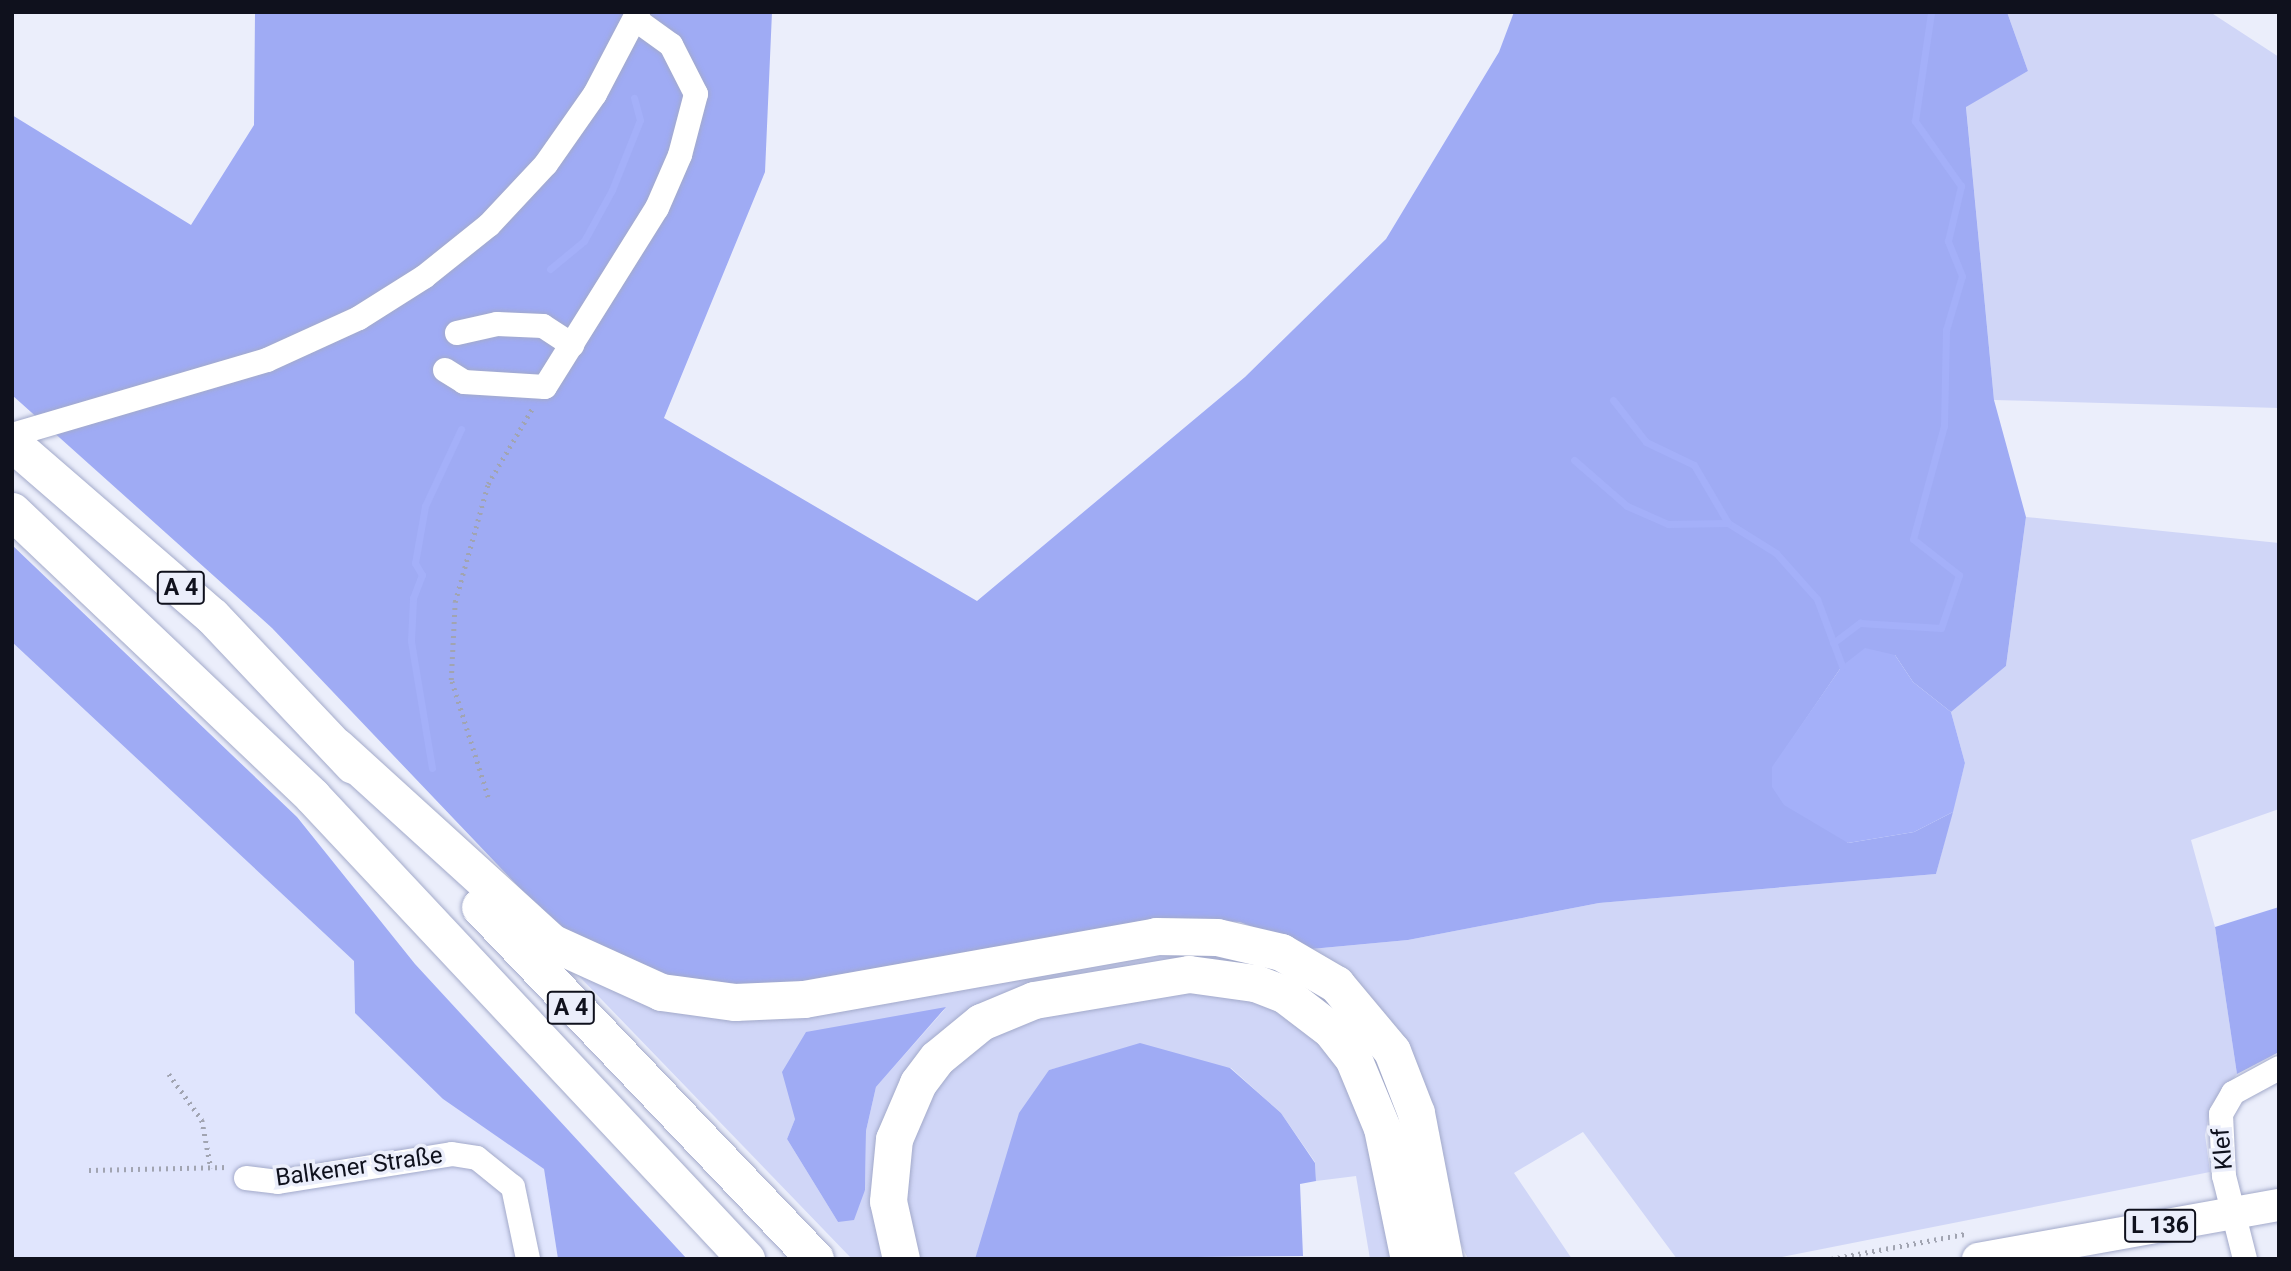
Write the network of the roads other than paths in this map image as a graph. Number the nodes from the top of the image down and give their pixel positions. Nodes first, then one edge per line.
1 (637, 15) edge
2 (457, 333) dead end
3 (572, 345) junction
4 (445, 370) dead end
5 (12, 435) edge
6 (12, 443) edge
7 (12, 511) edge
8 (337, 747) junction
9 (2279, 1068) edge
10 (246, 1178) road end
11 (2279, 1205) edge
12 (2234, 1213) junction
13 (1427, 1255) edge
14 (528, 1259) edge
15 (746, 1259) edge
16 (815, 1259) edge
17 (901, 1259) edge
18 (1978, 1259) edge
19 (2245, 1259) edge

1 - 3 street
1 - 5 street
2 - 3 street
3 - 4 street
6 - 8 highway, A 4
7 - 15 highway, A 4
8 - 13 highway
8 - 16 highway, A 4
9 - 12 street, Klef
10 - 14 street, Balkener Straße
11 - 12 main road, L 136
12 - 18 main road, L 136
12 - 19 street, Klef
13 - 17 highway

